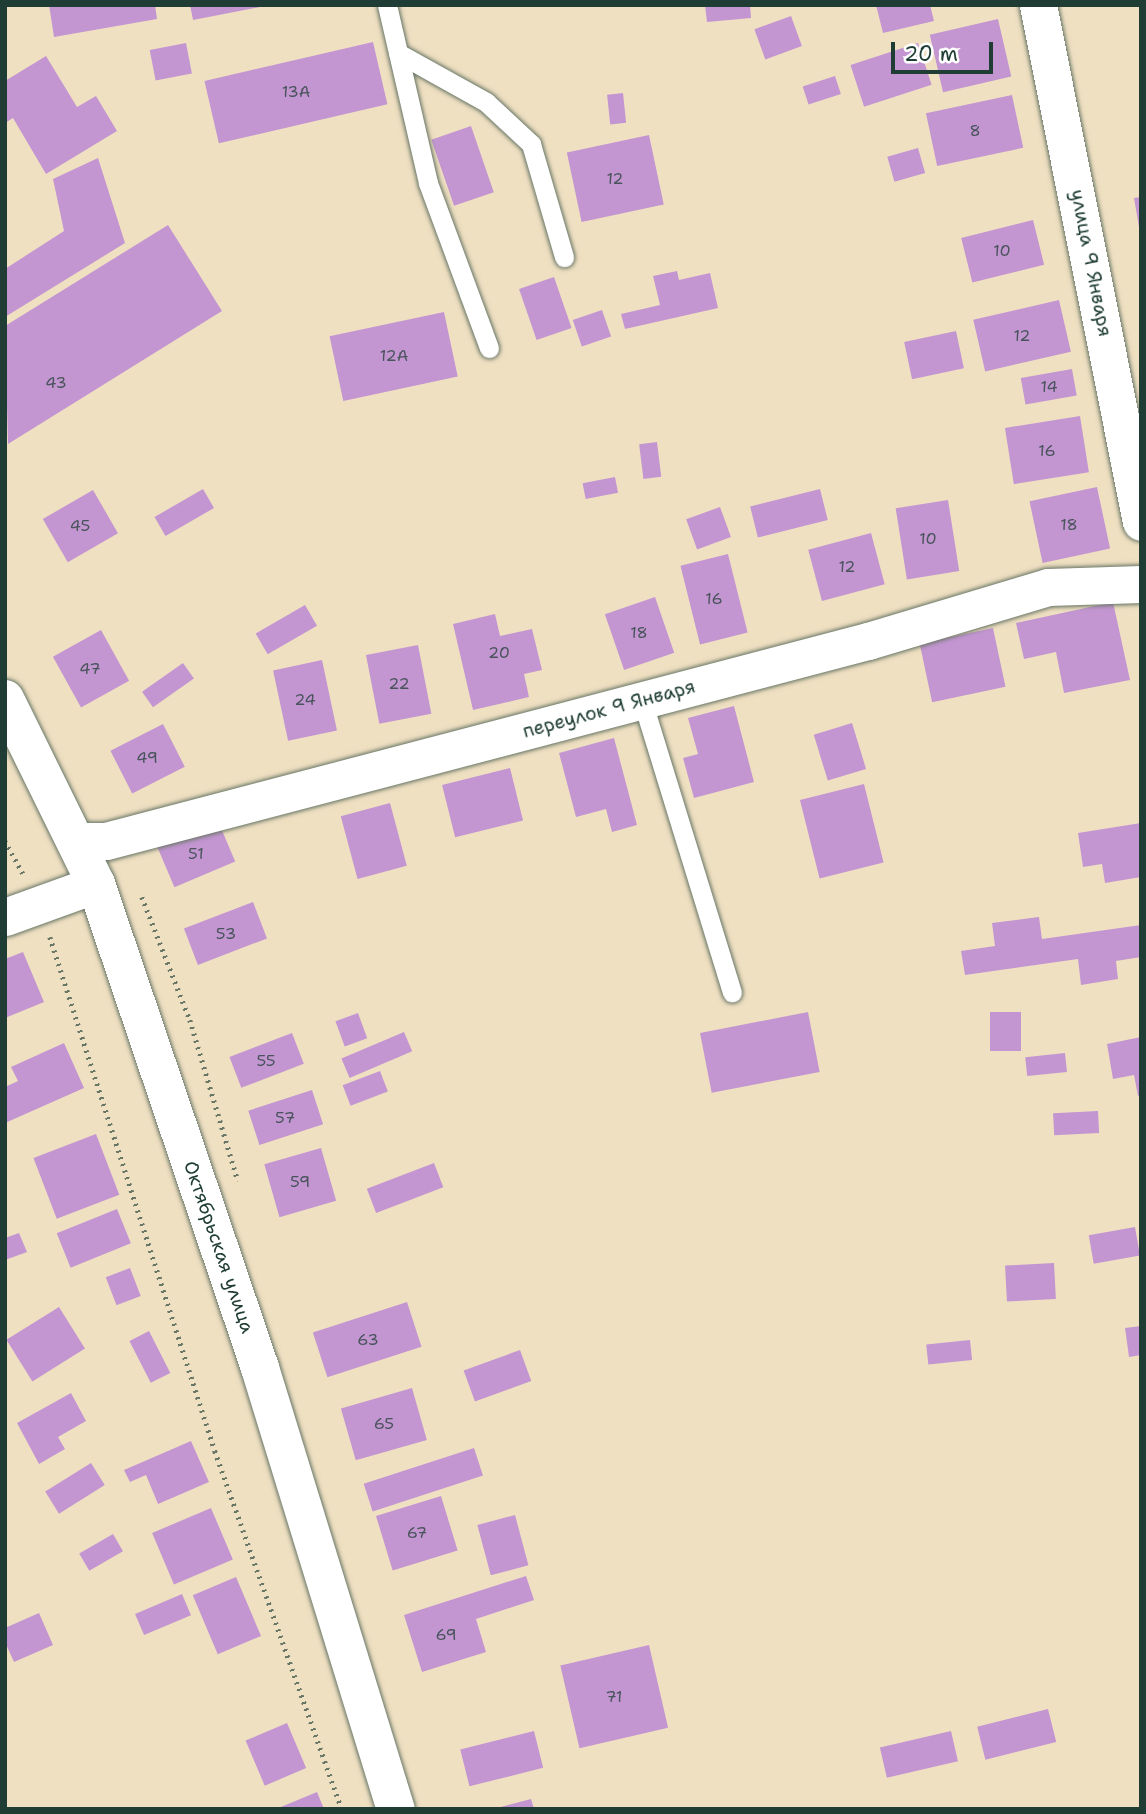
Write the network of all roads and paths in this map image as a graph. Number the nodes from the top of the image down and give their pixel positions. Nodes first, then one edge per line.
1 (387, 5) edge
2 (1038, 5) edge
3 (398, 53) junction
4 (564, 257) dead end
5 (489, 348) dead end
6 (1141, 522) edge
7 (1141, 584) edge
8 (5, 699) edge
9 (642, 700) junction
10 (5, 841) edge
11 (77, 841) junction
12 (96, 884) junction
13 (39, 903) junction
14 (5, 917) edge
15 (732, 992) dead end
16 (342, 1809) edge
17 (396, 1809) edge

1 - 3 lane
2 - 6 street, улица 9 Января
3 - 4 lane
3 - 5 lane
7 - 9 street, переулок 9 Января
8 - 11 main road, Октябрьская улица
9 - 11 street, переулок 9 Января
9 - 15 lane
10 - 13 path
11 - 12 main road, Октябрьская улица
12 - 13 street
12 - 17 main road, Октябрьская улица
13 - 14 street
13 - 16 path

